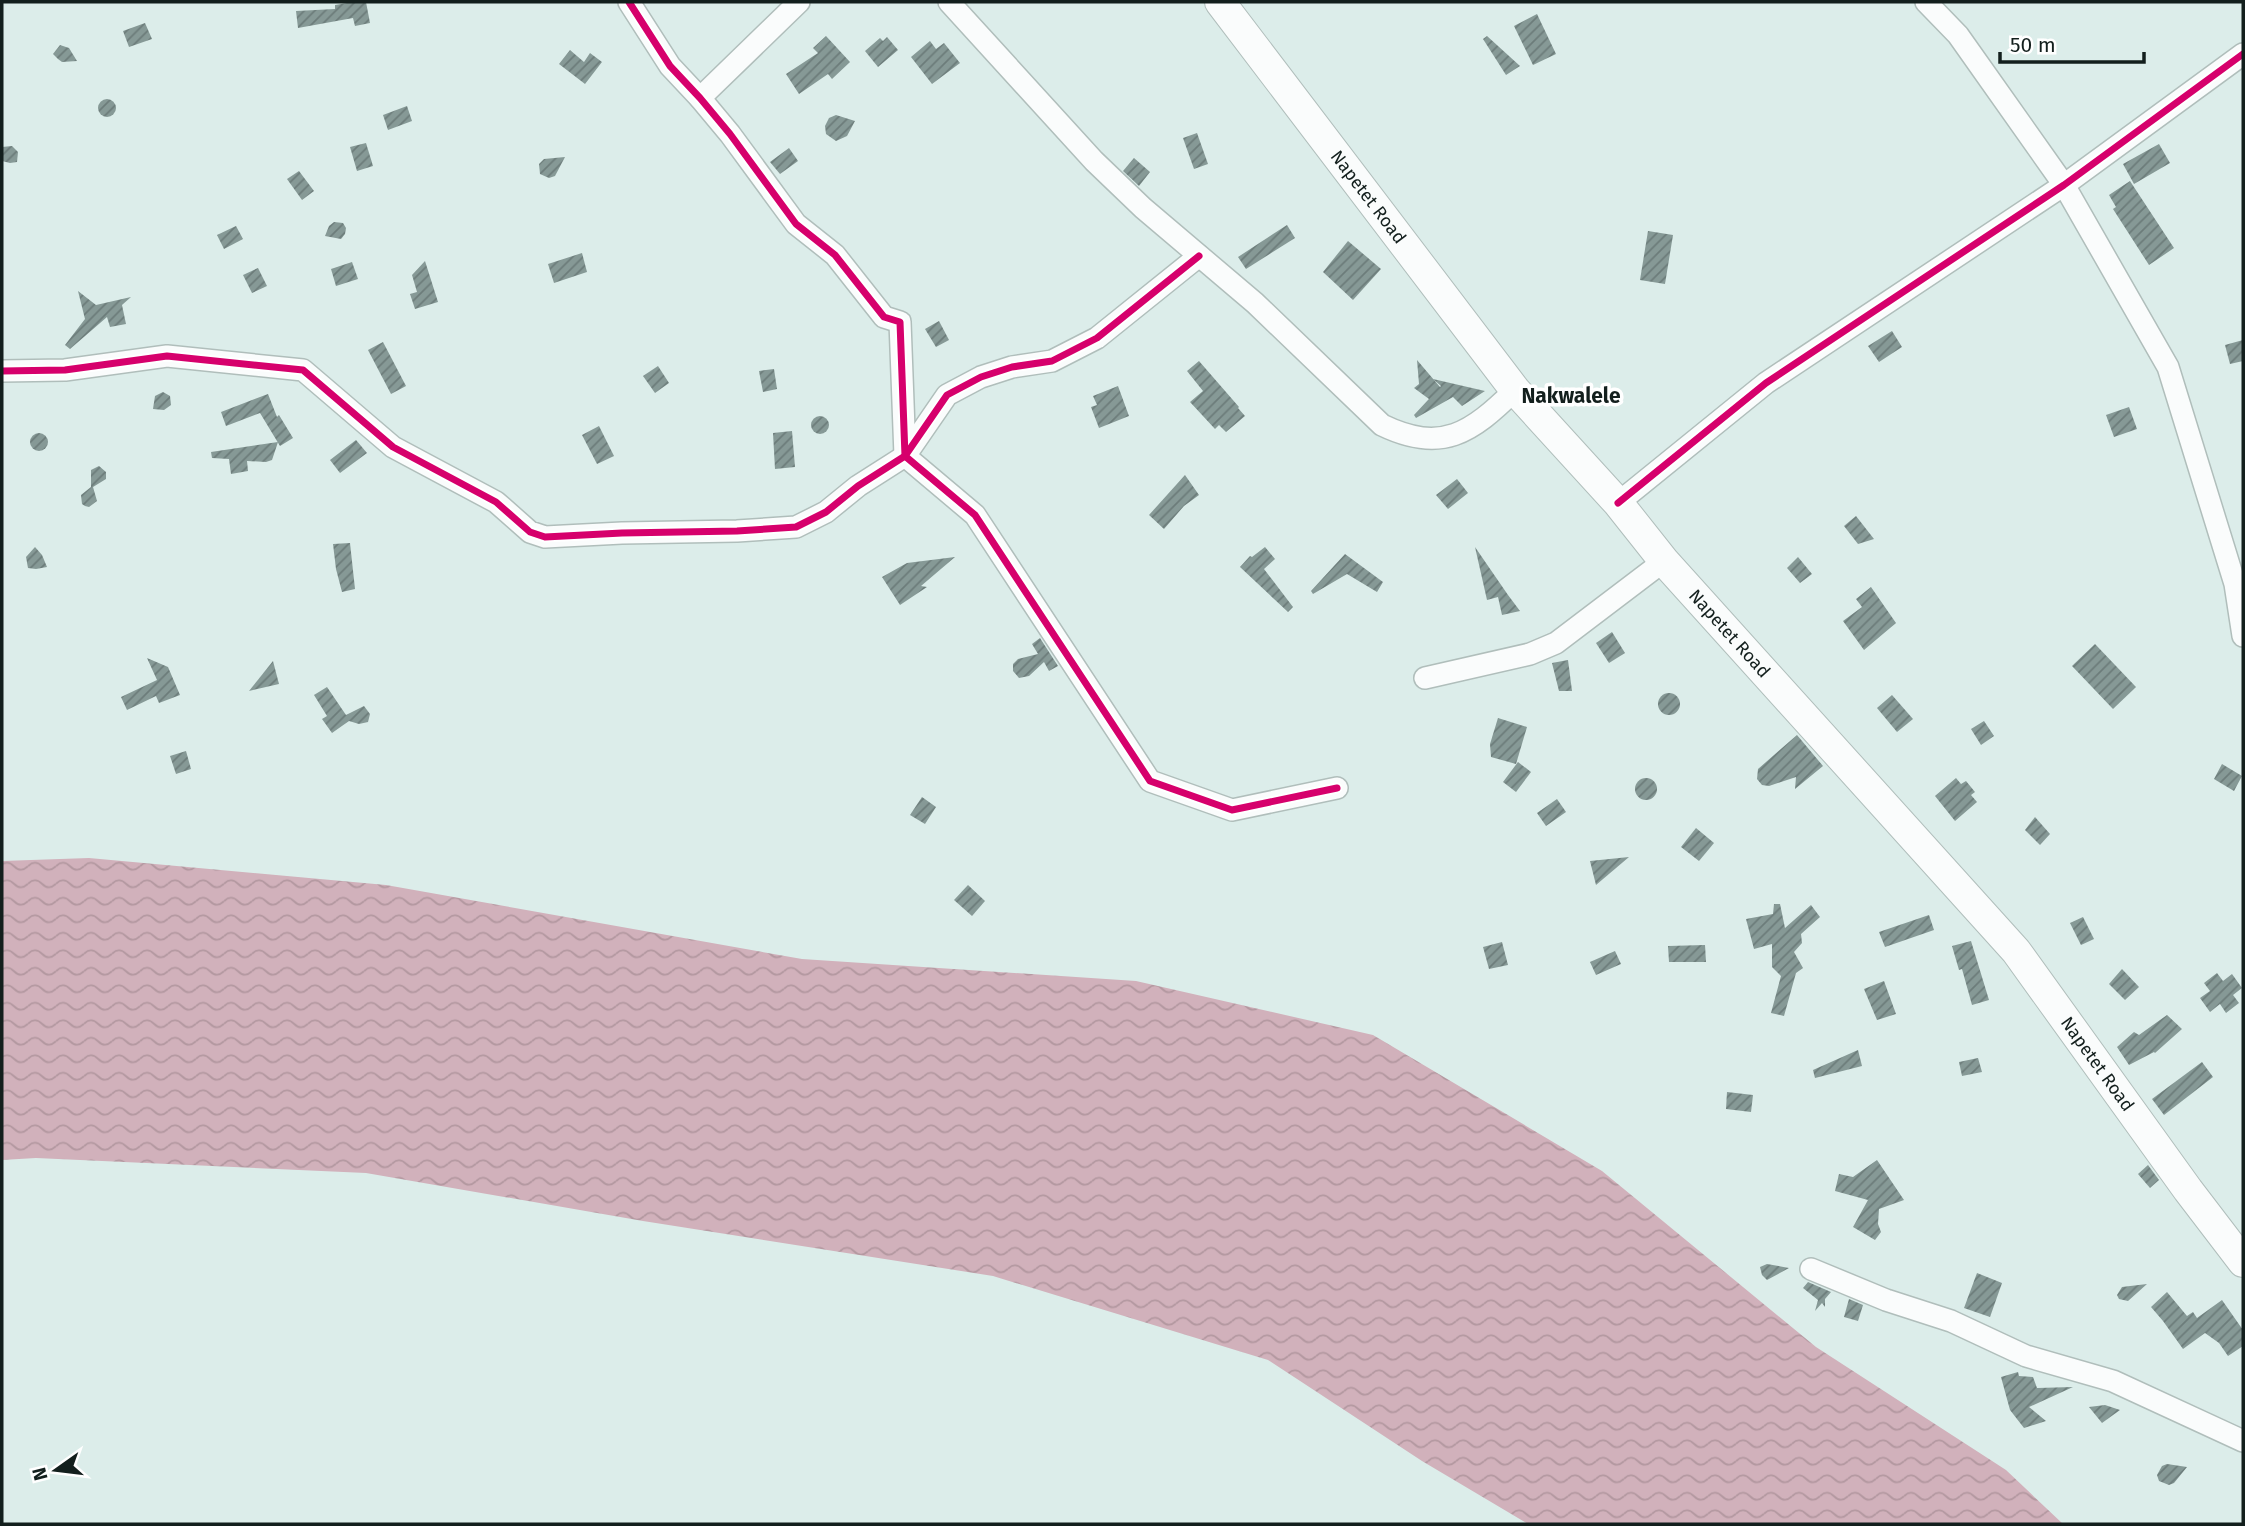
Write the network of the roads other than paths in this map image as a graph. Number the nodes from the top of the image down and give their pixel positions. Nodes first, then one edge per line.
1 (629, 2) edge
2 (799, 2) edge
3 (949, 2) edge
4 (1220, 2) edge
5 (1926, 2) edge
6 (2243, 54) edge
7 (701, 98) junction
8 (2064, 185) junction
9 (1199, 256) junction
10 (2, 371) edge
11 (1515, 390) junction
12 (905, 456) junction
13 (1618, 503) junction
14 (1664, 561) junction
15 (2243, 636) edge
16 (1425, 678) dead end
17 (1337, 788) dead end
18 (2243, 1262) edge
19 (1811, 1269) dead end
20 (2243, 1441) edge

1 - 7 street
2 - 7 street
3 - 9 street
4 - 11 main road, Napetet Road
5 - 8 street
6 - 8 street
7 - 12 street
8 - 13 street
8 - 15 street
9 - 11 street
9 - 12 street
10 - 12 street
11 - 13 main road, Napetet Road
12 - 17 street
13 - 14 main road, Napetet Road
14 - 16 street
14 - 18 main road, Napetet Road
19 - 20 street

